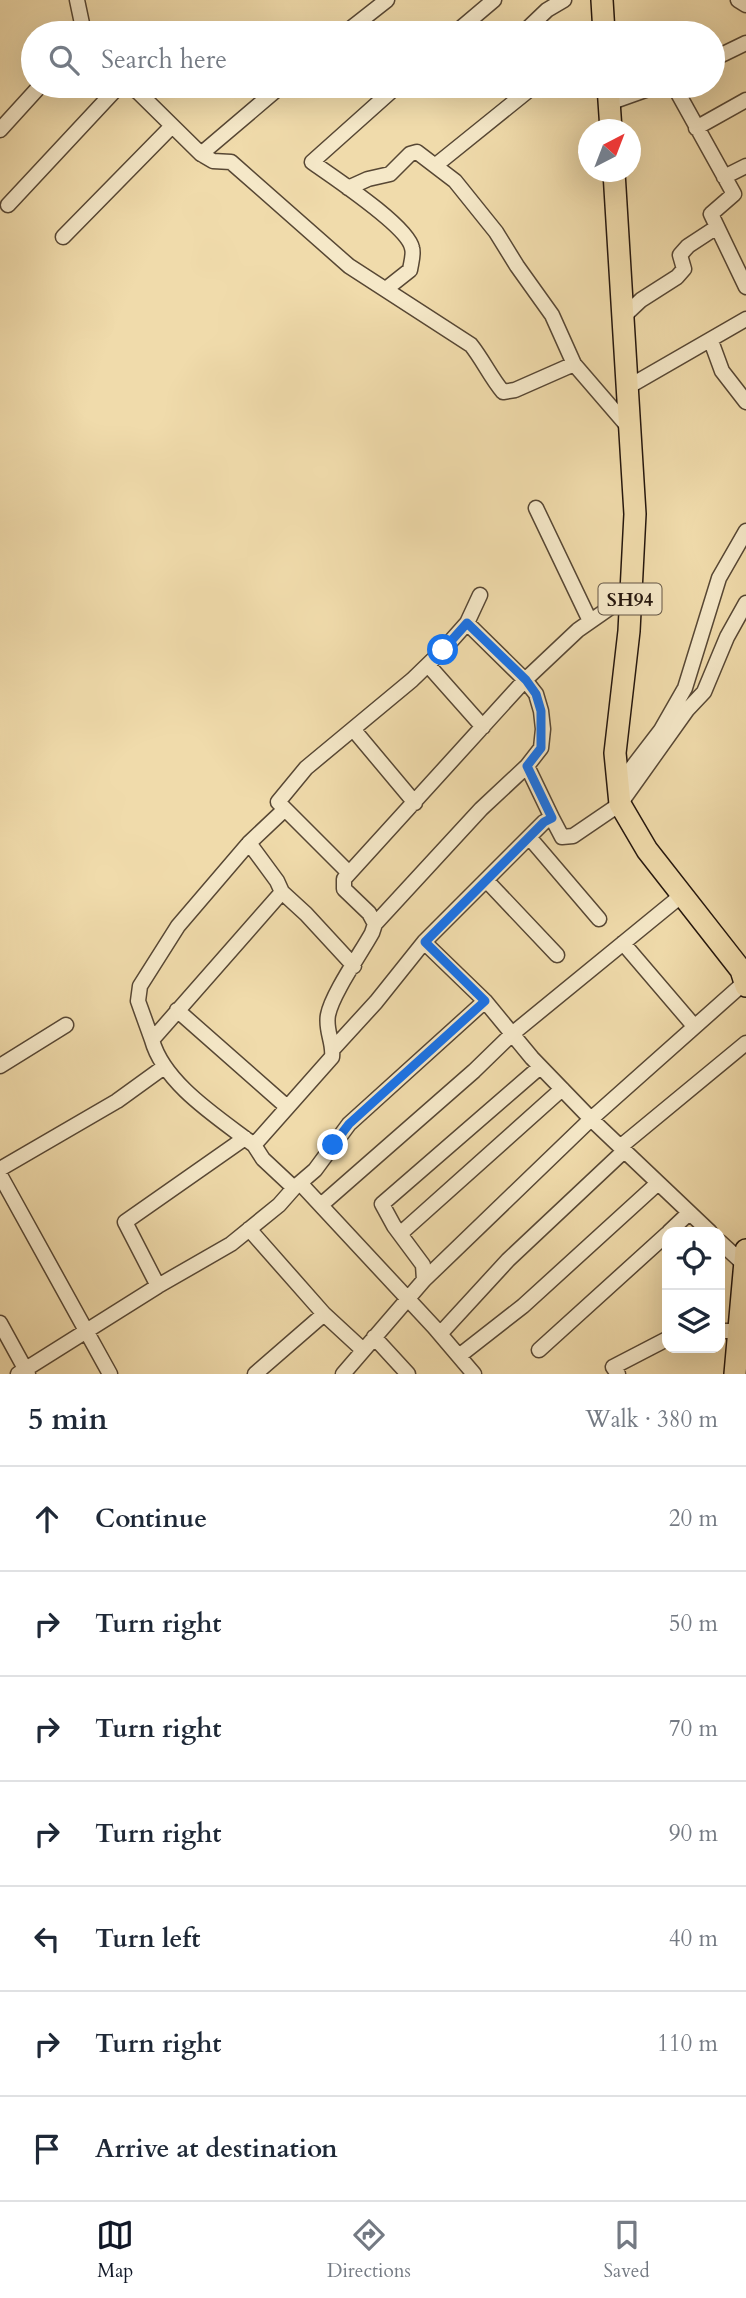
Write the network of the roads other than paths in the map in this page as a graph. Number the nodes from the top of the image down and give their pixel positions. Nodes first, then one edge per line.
1 (77, 0) edge
2 (387, 0) edge
3 (494, 0) edge
4 (564, 0) edge
5 (602, 0) edge
6 (738, 0) edge
7 (746, 5) edge
8 (81, 21) edge
9 (360, 21) edge
10 (469, 21) edge
11 (536, 21) edge
12 (603, 21) edge
13 (746, 43) edge
14 (725, 53) edge
15 (29, 98) edge
16 (108, 98) edge
17 (141, 98) edge
18 (267, 98) edge
19 (384, 98) edge
20 (518, 98) edge
21 (608, 98) edge
22 (680, 98) edge
23 (746, 100) edge
24 (610, 119) edge
25 (172, 126) junction
26 (696, 128) junction
27 (0, 130) edge
28 (201, 154) junction
29 (436, 165) junction
30 (746, 166) edge
31 (724, 177) junction
32 (615, 182) edge
33 (348, 188) junction
34 (8, 205) dead end
35 (717, 227) junction
36 (63, 237) dead end
37 (746, 288) edge
38 (386, 289) junction
39 (624, 316) junction
40 (746, 318) edge
41 (711, 341) junction
42 (574, 364) junction
43 (628, 387) junction
44 (746, 402) edge
45 (630, 429) junction
46 (536, 508) dead end
47 (746, 531) edge
48 (631, 593) junction
49 (480, 595) dead end
50 (746, 603) edge
51 (590, 621) junction
52 (467, 623) junction
53 (428, 665) junction
54 (526, 680) junction
55 (483, 727) junction
56 (354, 729) junction
57 (527, 766) junction
58 (619, 795) junction
59 (415, 803) junction
60 (284, 810) junction
61 (552, 818) junction
62 (529, 837) junction
63 (249, 843) junction
64 (349, 873) junction
65 (486, 880) junction
66 (282, 892) junction
67 (682, 895) junction
68 (599, 919) dead end
69 (375, 924) junction
70 (425, 942) junction
71 (622, 943) junction
72 (557, 955) dead end
73 (354, 966) junction
74 (745, 984) edge
75 (485, 1001) junction
76 (177, 1010) junction
77 (66, 1026) dead end
78 (694, 1026) junction
79 (512, 1034) junction
80 (152, 1040) junction
81 (746, 1043) edge
82 (333, 1049) junction
83 (0, 1066) edge
84 (540, 1066) junction
85 (164, 1067) junction
86 (562, 1089) junction
87 (287, 1107) junction
88 (591, 1119) junction
89 (250, 1141) junction
90 (622, 1149) junction
91 (0, 1169) edge
92 (0, 1175) edge
93 (658, 1183) junction
94 (297, 1185) junction
95 (321, 1205) junction
96 (689, 1213) junction
97 (674, 1227) edge
98 (704, 1227) edge
99 (249, 1229) junction
100 (400, 1234) junction
101 (662, 1238) edge
102 (725, 1245) edge
103 (745, 1258) edge
104 (424, 1280) junction
105 (158, 1286) junction
106 (407, 1300) junction
107 (324, 1314) junction
108 (0, 1324) edge
109 (86, 1331) junction
110 (729, 1331) edge
111 (440, 1334) junction
112 (374, 1337) junction
113 (662, 1342) edge
114 (363, 1350) junction
115 (539, 1350) dead end
116 (459, 1356) junction
117 (24, 1372) edge
118 (110, 1374) edge
119 (255, 1374) edge
120 (342, 1374) edge
121 (408, 1374) edge
122 (474, 1374) edge
123 (618, 1374) edge
124 (735, 1374) edge

1 - 8 street
2 - 9 street
3 - 10 street
4 - 11 street
5 - 12 main road
6 - 7 street
13 - 14 street
15 - 27 street
16 - 34 street
17 - 25 street
18 - 28 street
19 - 33 street
20 - 29 street
21 - 24 main road
22 - 26 street
23 - 26 street
25 - 28 street
25 - 36 street
26 - 31 street
28 - 38 street
29 - 33 street
29 - 42 street
30 - 31 street
31 - 35 street
32 - 39 main road, SH94
33 - 38 street
35 - 37 street
35 - 39 street
38 - 42 street
39 - 43 main road, SH94
40 - 41 street
41 - 43 street
41 - 44 street
42 - 45 street
43 - 45 main road, SH94
45 - 48 main road, SH94
46 - 51 street
47 - 58 street
48 - 51 street
48 - 58 main road, SH94
49 - 52 street
50 - 58 street
51 - 54 street
52 - 53 street
52 - 54 street
53 - 55 street
53 - 56 street
54 - 55 street
54 - 57 street
55 - 59 street
56 - 59 street
56 - 60 street
57 - 61 street
57 - 69 street
58 - 61 street
58 - 67 main road, SH94
59 - 64 street
60 - 63 street
60 - 64 street
61 - 62 street
62 - 65 street
62 - 68 street
63 - 66 street
63 - 80 street
64 - 69 street
65 - 70 street
65 - 72 street
66 - 73 street
66 - 76 street
67 - 71 street
67 - 74 main road, SH94
69 - 73 street
70 - 75 street
70 - 82 street
71 - 78 street
71 - 79 street
73 - 82 street
74 - 78 street
75 - 79 street
75 - 94 street
76 - 80 street
76 - 87 street
77 - 83 street
78 - 88 street
79 - 84 street
79 - 95 street
80 - 85 street
81 - 90 street
82 - 87 street
84 - 86 street
84 - 100 street
85 - 89 street
85 - 91 street
86 - 88 street
86 - 100 street
87 - 89 street
88 - 90 street
88 - 104 street
89 - 94 street
89 - 105 street
90 - 93 street
90 - 111 street
92 - 109 street
93 - 96 street
93 - 116 street
94 - 95 street
94 - 99 street
95 - 106 street
96 - 97 street
96 - 98 street
99 - 105 street
99 - 107 street
100 - 104 street
101 - 115 street
102 - 103 street
103 - 110 main road
104 - 106 street
105 - 109 street
106 - 111 street
106 - 112 street
107 - 114 street
107 - 119 street
108 - 117 street
109 - 117 street
109 - 118 street
110 - 124 main road
111 - 116 street
112 - 114 street
112 - 121 street
113 - 123 street
114 - 120 street
116 - 122 street

